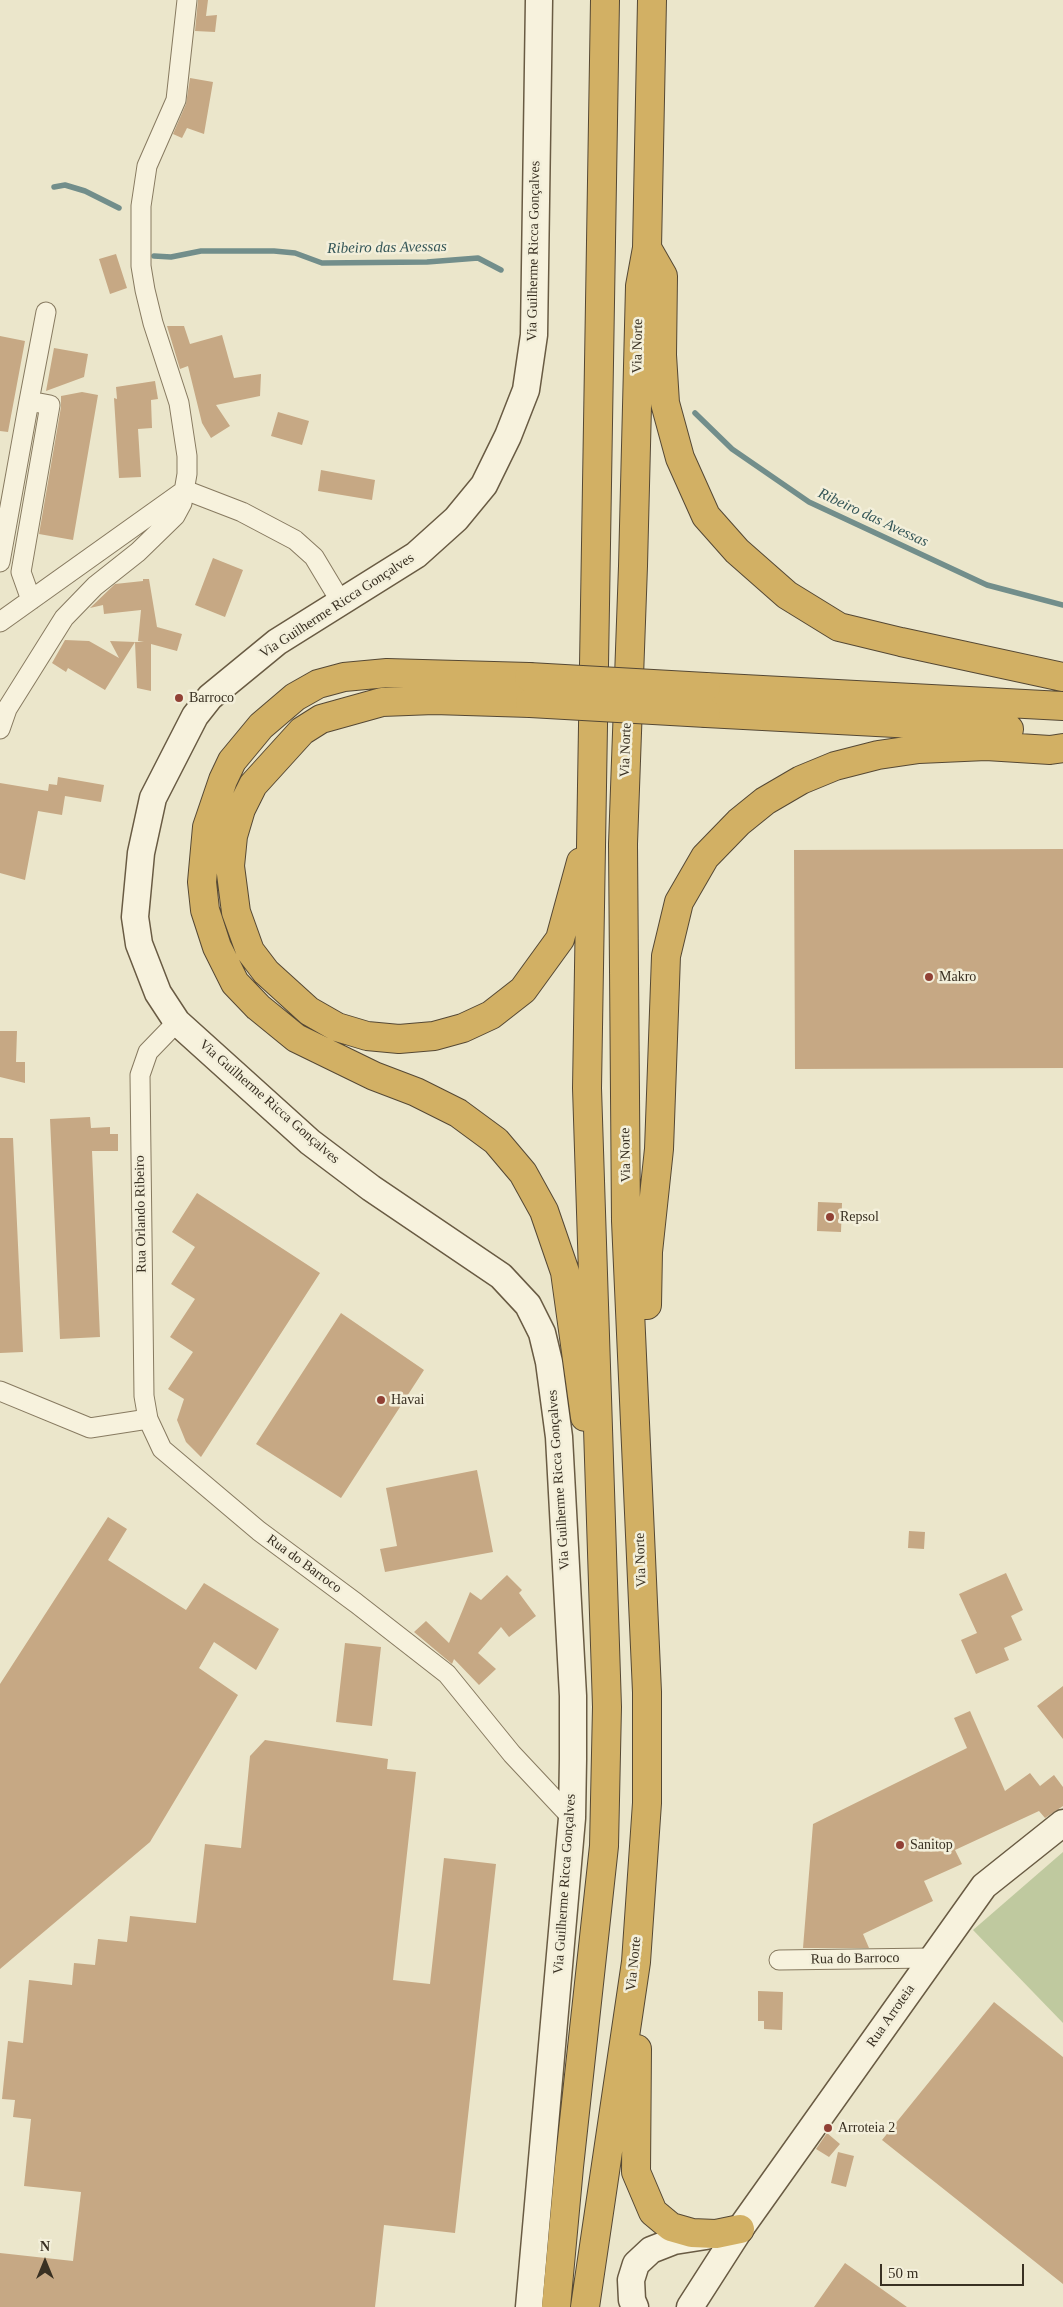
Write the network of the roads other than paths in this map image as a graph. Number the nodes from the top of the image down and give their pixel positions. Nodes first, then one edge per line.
1 (187, 0) edge
2 (539, 0) edge
3 (605, 0) edge
4 (652, 0) edge
5 (647, 248) junction
6 (46, 312) dead end
7 (29, 401) junction
8 (185, 490) junction
9 (10, 504) junction
10 (32, 509) junction
11 (0, 562) edge
12 (31, 600) junction
13 (341, 602) junction
14 (0, 622) edge
15 (1063, 677) edge
16 (529, 690) junction
17 (706, 700) junction
18 (3, 705) edge
19 (1063, 706) edge
20 (0, 728) edge
21 (1063, 735) edge
22 (1063, 748) edge
23 (592, 819) junction
24 (177, 1022) junction
25 (0, 1391) edge
26 (148, 1419) junction
27 (603, 1521) junction
28 (643, 1606) junction
29 (572, 1818) junction
30 (1063, 1823) edge
31 (931, 1958) junction
32 (780, 1960) dead end
33 (636, 1962) junction
34 (728, 2232) junction
35 (526, 2299) edge
36 (556, 2307) edge
37 (585, 2307) edge
38 (635, 2307) edge
39 (690, 2307) edge

1 - 8 street
2 - 13 street, Via Guilherme Ricca Gonçalves
3 - 23 highway
4 - 5 highway, Via Norte
5 - 15 highway
5 - 28 highway, Via Norte
6 - 7 street
7 - 9 street
7 - 10 street
8 - 12 street
8 - 13 street
8 - 18 street
9 - 10 street
9 - 11 street
10 - 12 street
12 - 14 street
13 - 24 street, Via Guilherme Ricca Gonçalves
16 - 17 highway, bridge
16 - 23 highway
16 - 27 highway
17 - 19 highway
17 - 21 highway
18 - 20 street
22 - 28 highway
23 - 27 highway
24 - 26 street, Rua Orlando Ribeiro
24 - 29 street, Via Guilherme Ricca Gonçalves
25 - 26 street
26 - 29 street, Rua do Barroco
27 - 36 highway
28 - 33 highway, Via Norte
29 - 35 street, Via Guilherme Ricca Gonçalves
30 - 31 street, Rua Arroteia
31 - 32 street, Rua do Barroco
31 - 34 street, Rua Arroteia
33 - 34 highway
33 - 37 highway, Via Norte
34 - 38 street
34 - 39 street, Rua Arroteia

